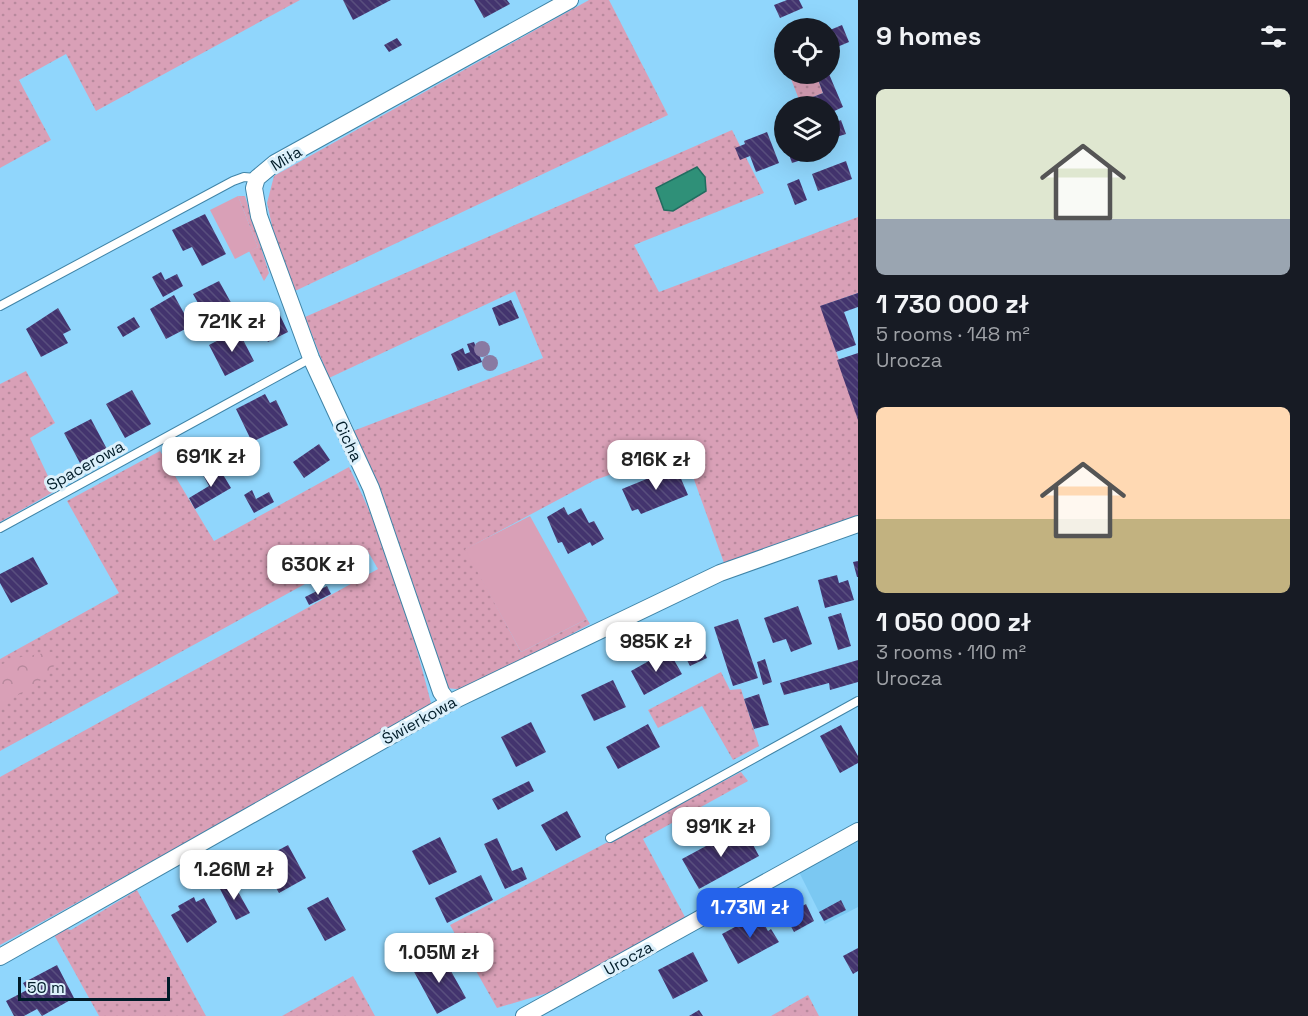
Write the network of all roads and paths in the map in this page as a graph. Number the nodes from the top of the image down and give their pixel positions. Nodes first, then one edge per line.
1 (565, 1) edge
2 (257, 178) junction
3 (0, 306) edge
4 (311, 358) junction
5 (858, 524) edge
6 (0, 528) edge
7 (858, 701) edge
8 (449, 703) junction
9 (858, 831) edge
10 (610, 838) dead end
11 (0, 957) edge
12 (524, 1016) edge

1 - 2 street, Miła
2 - 3 lane, Miła
2 - 4 street, Cicha
4 - 6 lane, Spacerowa
4 - 8 street, Cicha
5 - 8 street, Świerkowa
7 - 10 lane
8 - 11 street, Świerkowa
9 - 12 street, Urocza

